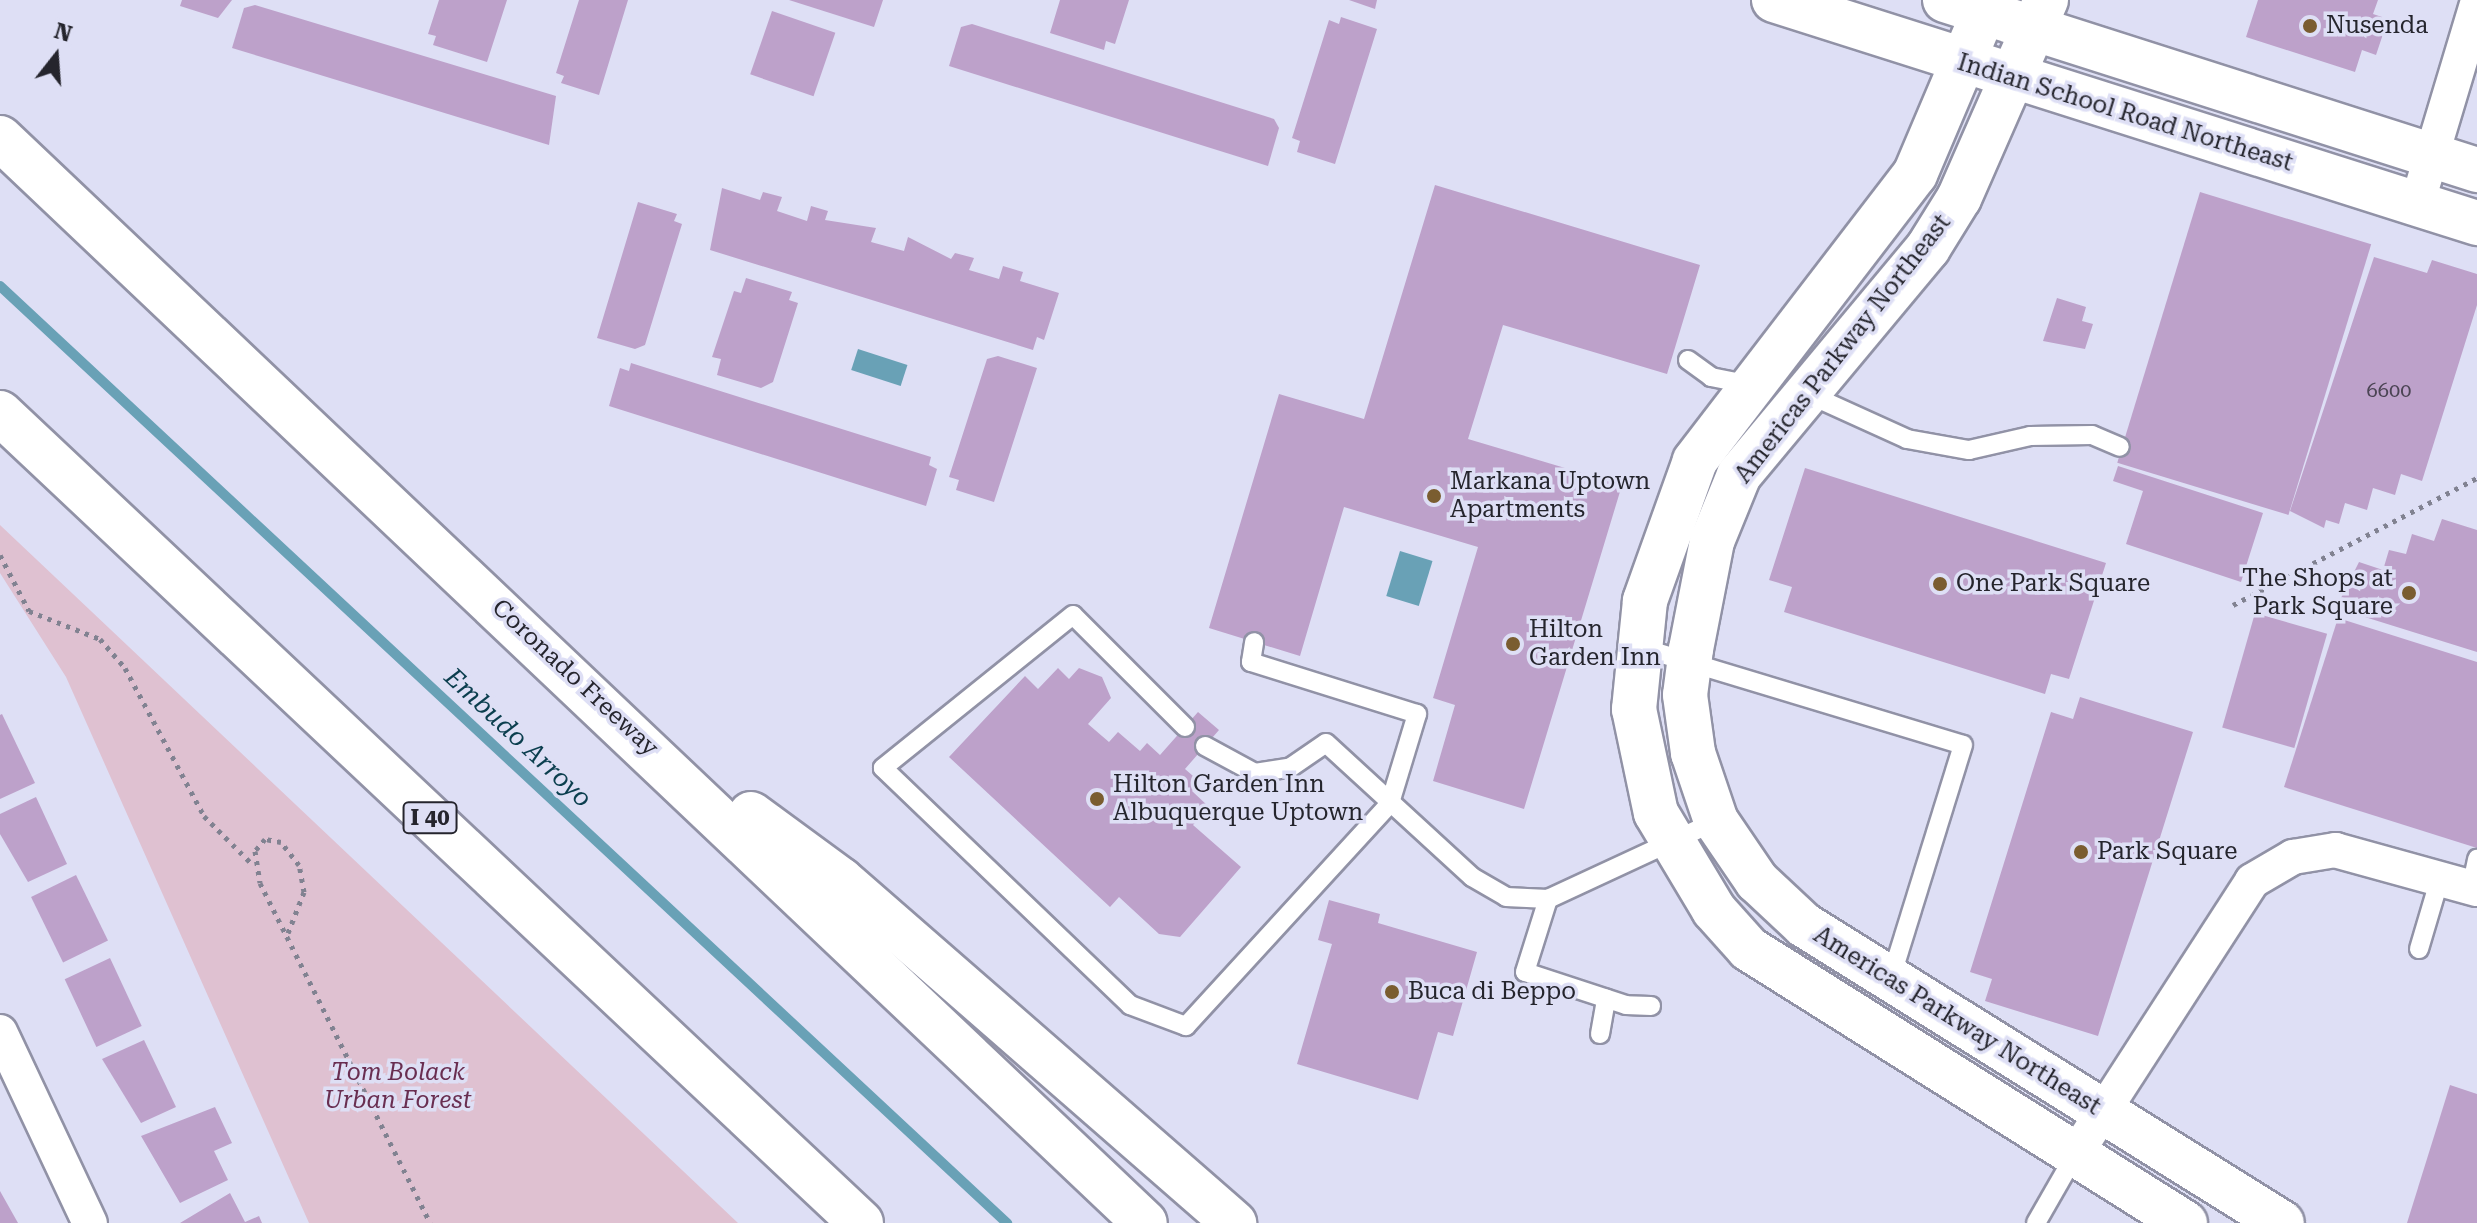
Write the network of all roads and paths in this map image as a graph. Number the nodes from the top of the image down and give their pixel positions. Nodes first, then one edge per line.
1 (1774, 0) edge
2 (1973, 4) edge
3 (2477, 4) edge
4 (2040, 14) edge
5 (1966, 64) junction
6 (2013, 79) junction
7 (0, 138) edge
8 (2432, 155) junction
9 (2477, 170) edge
10 (2417, 204) junction
11 (2477, 223) edge
12 (1688, 360) dead end
13 (1748, 384) junction
14 (1806, 392) junction
15 (0, 413) edge
16 (2120, 447) dead end
17 (2477, 478) edge
18 (0, 555) edge
19 (2233, 605) dead end
20 (1254, 642) dead end
21 (1636, 646) junction
22 (1689, 663) junction
23 (608, 707) junction
24 (1185, 727) dead end
25 (1205, 746) dead end
26 (1390, 803) junction
27 (1716, 821) junction
28 (1673, 844) junction
29 (254, 866) junction
30 (2466, 878) edge
31 (1548, 899) junction
32 (288, 933) junction
33 (2419, 949) dead end
34 (1890, 982) junction
35 (1606, 999) junction
36 (1651, 1006) dead end
37 (0, 1032) edge
38 (1600, 1034) dead end
39 (2102, 1111) junction
40 (2075, 1155) junction
41 (90, 1223) edge
42 (430, 1223) edge
43 (861, 1223) edge
44 (1145, 1223) edge
45 (1234, 1223) edge
46 (2036, 1223) edge
47 (2185, 1223) edge
48 (2282, 1223) edge

1 - 5 main road, Indian School Road Northeast
2 - 4 main road
2 - 5 main road, Americas Parkway Northeast
3 - 8 street
4 - 6 main road, Americas Parkway Northeast
4 - 8 main road
5 - 6 main road, Indian School Road Northeast
5 - 13 main road, Americas Parkway Northeast
6 - 10 main road, Indian School Road Northeast
6 - 14 main road, Americas Parkway Northeast
7 - 23 main road, Coronado Freeway
8 - 9 main road
8 - 10 street
10 - 11 main road, Indian School Road Northeast
12 - 13 lane
13 - 14 lane
13 - 21 main road, Americas Parkway Northeast
14 - 16 lane
14 - 22 main road, Americas Parkway Northeast
15 - 43 main road, I 40
17 - 19 path
18 - 29 path
20 - 26 lane
21 - 22 lane
21 - 28 main road, Americas Parkway Northeast
22 - 27 main road, Americas Parkway Northeast
22 - 34 lane
23 - 44 main road, Coronado Freeway
23 - 45 main road
24 - 26 lane
25 - 26 lane
26 - 31 lane
27 - 28 lane
27 - 34 main road, Americas Parkway Northeast
28 - 31 lane
28 - 40 main road, Americas Parkway Northeast
29 - 32 path
29 - 32 path
30 - 33 lane
30 - 39 street
31 - 35 lane
32 - 42 path
34 - 39 main road, Americas Parkway Northeast
35 - 36 lane
35 - 38 lane
37 - 41 street
39 - 40 street
39 - 48 main road, Americas Parkway Northeast
40 - 46 lane
40 - 47 main road, Americas Parkway Northeast

